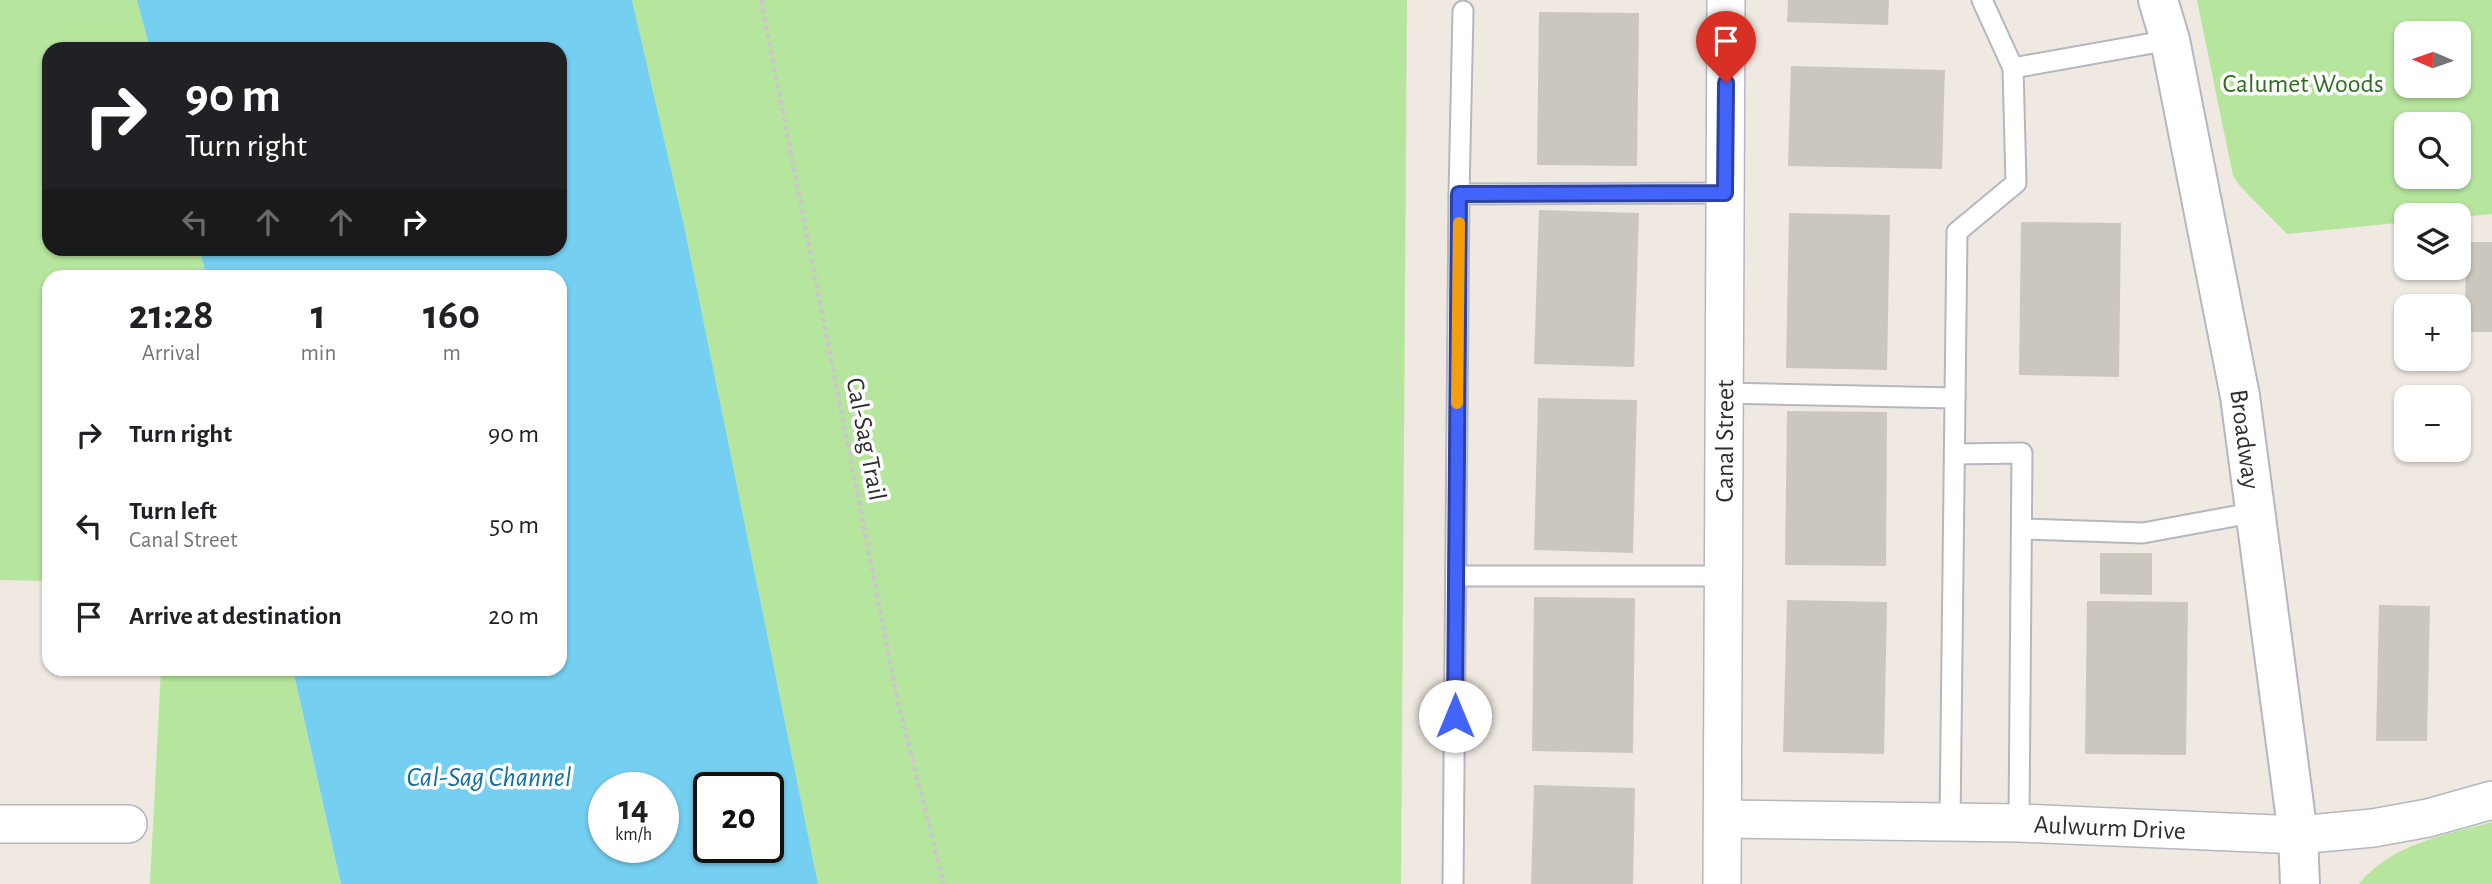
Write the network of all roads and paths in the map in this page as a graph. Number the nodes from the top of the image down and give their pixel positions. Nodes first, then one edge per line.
1 (761, 0) edge
2 (1726, 0) edge
3 (1982, 0) edge
4 (2158, 0) edge
5 (1463, 11) dead end
6 (2170, 40) junction
7 (2012, 68) junction
8 (1725, 193) junction
9 (1459, 194) junction
10 (1725, 393) junction
11 (1955, 398) junction
12 (1955, 454) junction
13 (2257, 512) junction
14 (2022, 529) junction
15 (1456, 576) junction
16 (1724, 576) junction
17 (2492, 800) edge
18 (1723, 819) junction
19 (1950, 822) junction
20 (2019, 823) junction
21 (0, 824) edge
22 (128, 824) dead end
23 (2298, 835) junction
24 (944, 884) edge
25 (1453, 884) edge
26 (1722, 884) edge
27 (2300, 884) edge

1 - 24 path, Cal-Sag Trail
2 - 8 street, Canal Street
3 - 7 lane
4 - 6 street, Broadway
5 - 9 lane
6 - 7 lane
6 - 13 street, Broadway
7 - 11 lane
8 - 9 lane
8 - 10 street, Canal Street
9 - 15 lane
10 - 11 lane
10 - 16 street, Canal Street
11 - 12 lane
12 - 14 lane
12 - 19 lane
13 - 14 lane
13 - 23 street, Broadway
14 - 20 lane
15 - 16 lane
15 - 25 lane
16 - 18 street, Canal Street
17 - 23 street, Aulwurm Drive
18 - 19 street, Aulwurm Drive
18 - 26 street, Canal Street
19 - 20 street, Aulwurm Drive
20 - 23 street, Aulwurm Drive
21 - 22 street
23 - 27 street, Broadway

